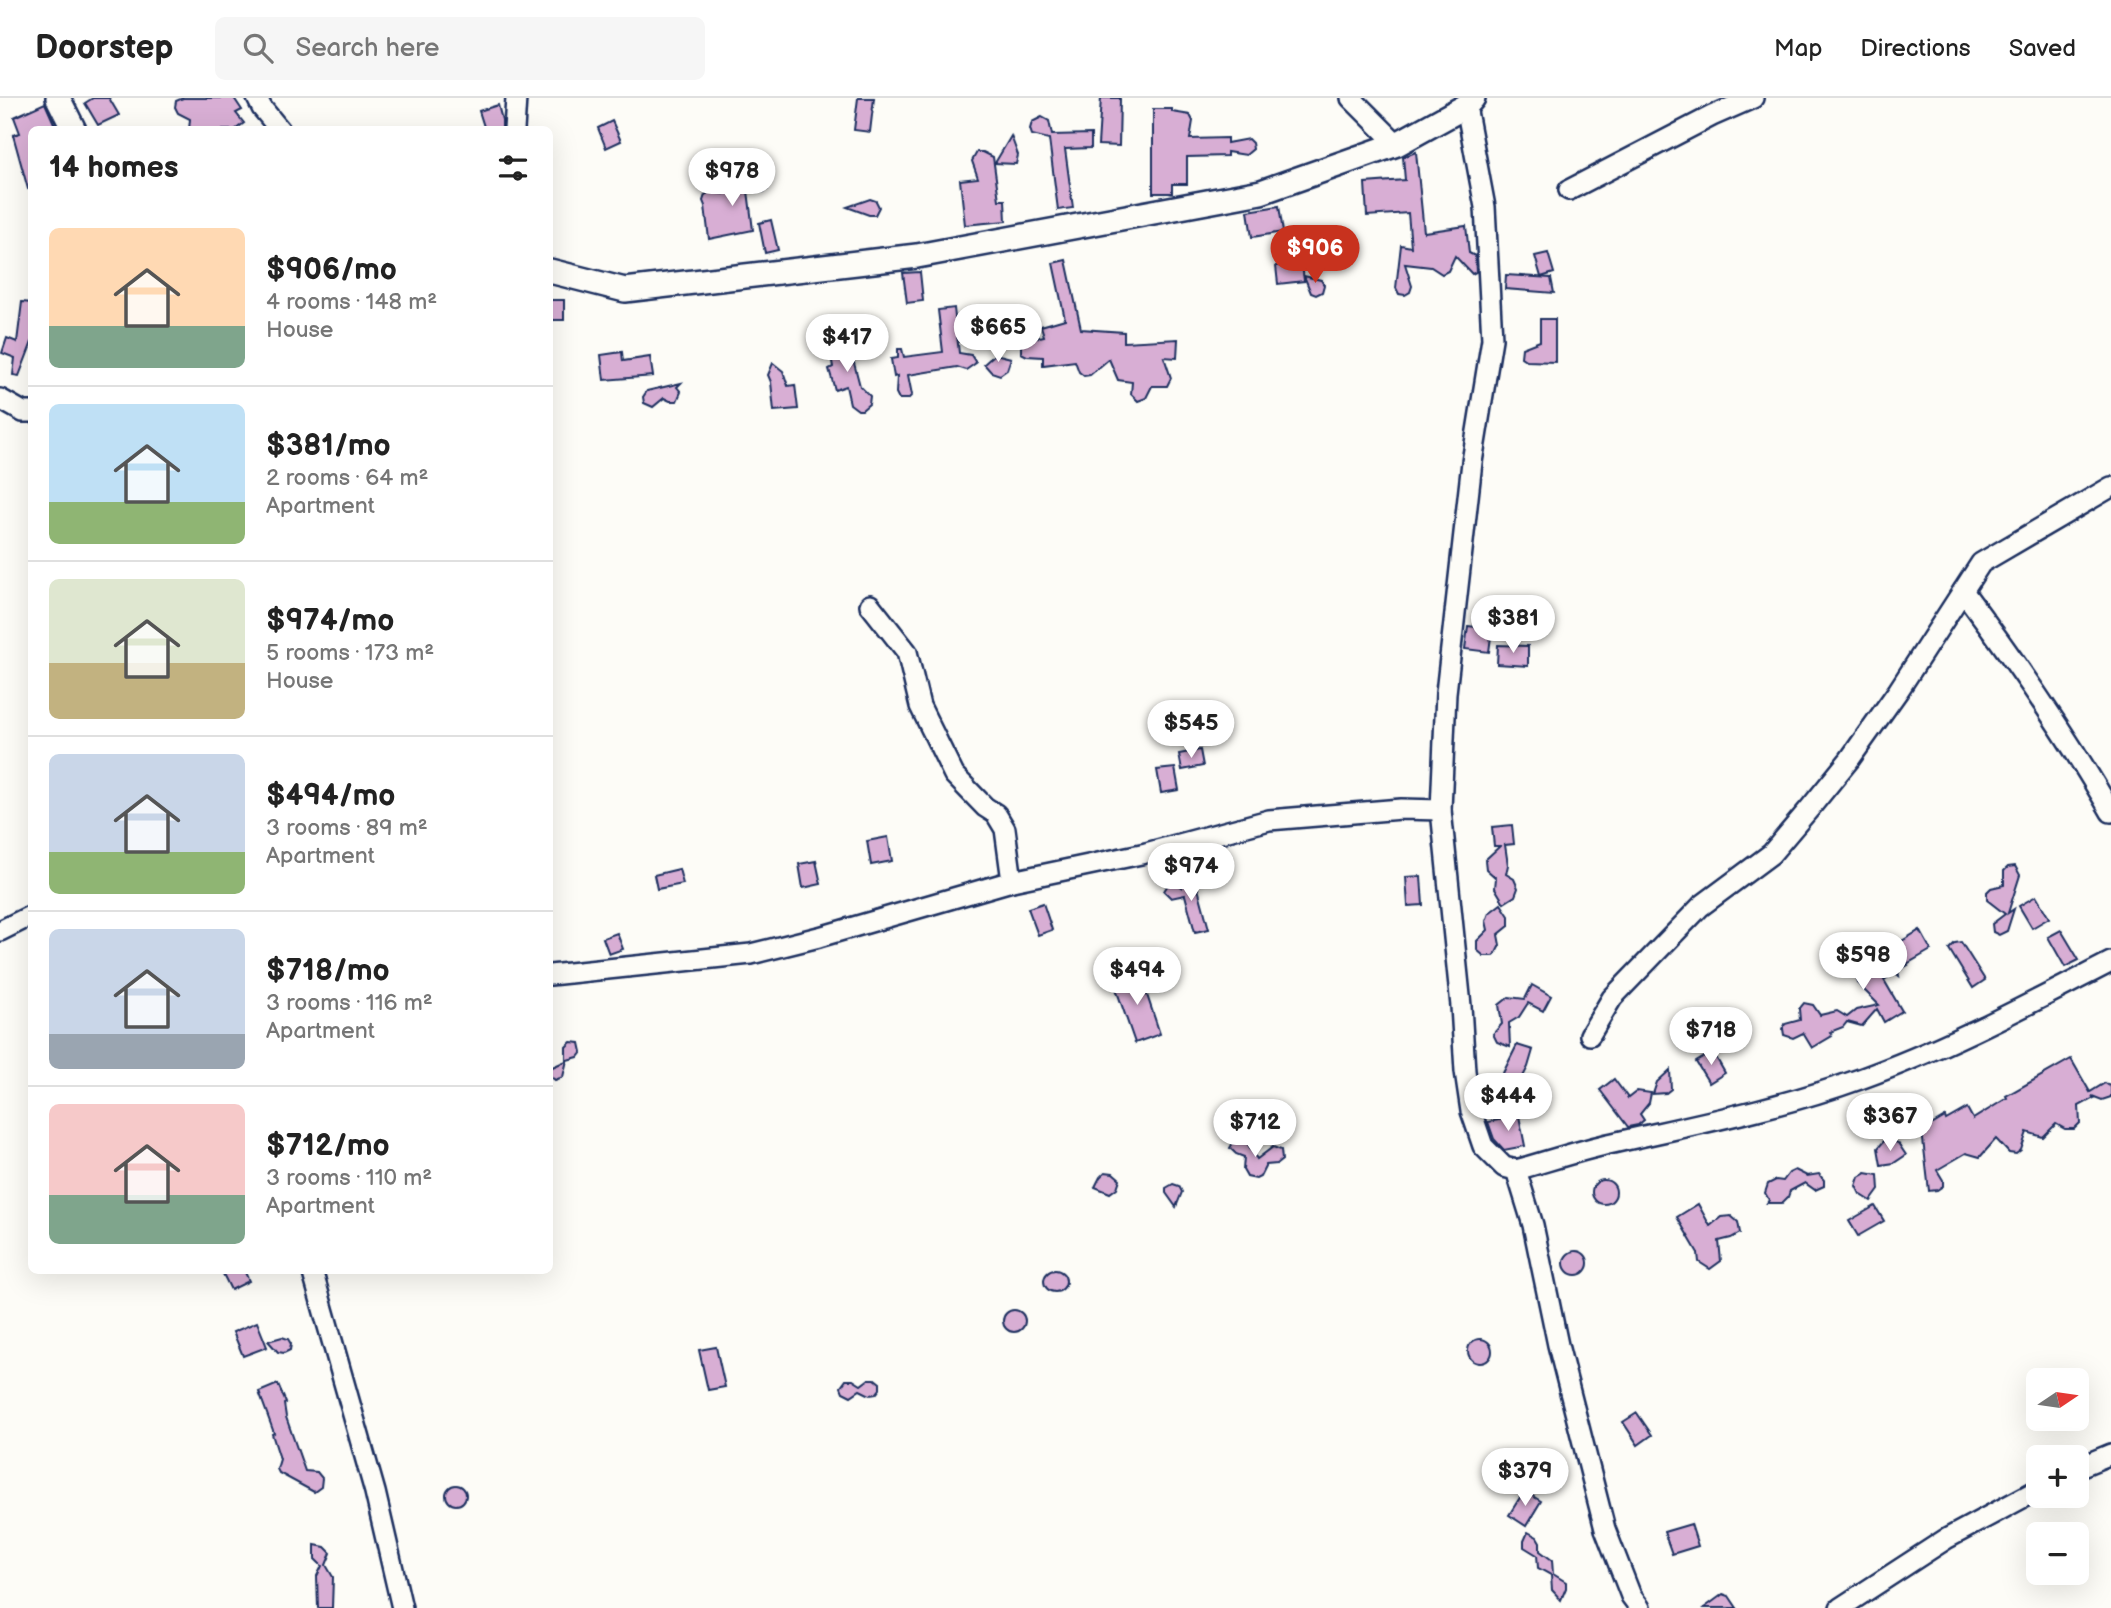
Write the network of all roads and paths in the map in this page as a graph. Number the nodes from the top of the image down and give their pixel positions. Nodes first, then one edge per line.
1 (58, 98) edge
2 (257, 98) edge
3 (516, 98) edge
4 (1351, 98) edge
5 (1754, 98) edge
6 (1470, 102) edge
7 (72, 126) edge
8 (277, 126) edge
9 (514, 126) edge
10 (1397, 144) junction
11 (1569, 190) dead end
12 (553, 272) edge
13 (0, 399) edge
14 (28, 412) edge
15 (2111, 487) edge
16 (1963, 591) junction
17 (870, 605) dead end
18 (1441, 810) junction
19 (2111, 812) edge
20 (1012, 881) junction
21 (28, 917) edge
22 (0, 931) edge
23 (2109, 968) edge
24 (553, 975) edge
25 (1590, 1035) dead end
26 (1516, 1170) junction
27 (314, 1274) edge
28 (2111, 1454) edge
29 (2089, 1463) edge
30 (2026, 1496) edge
31 (402, 1608) edge
32 (1640, 1608) edge
33 (1840, 1608) edge

1 - 7 street
2 - 8 street
3 - 9 street
4 - 10 street
5 - 11 street
6 - 10 street
6 - 18 street
10 - 12 street
13 - 14 street
15 - 16 street
16 - 19 street
16 - 25 street
17 - 20 street
18 - 20 street
18 - 26 street
20 - 24 street
21 - 22 street
23 - 26 street
26 - 32 street
27 - 31 street
28 - 29 street
30 - 33 street

